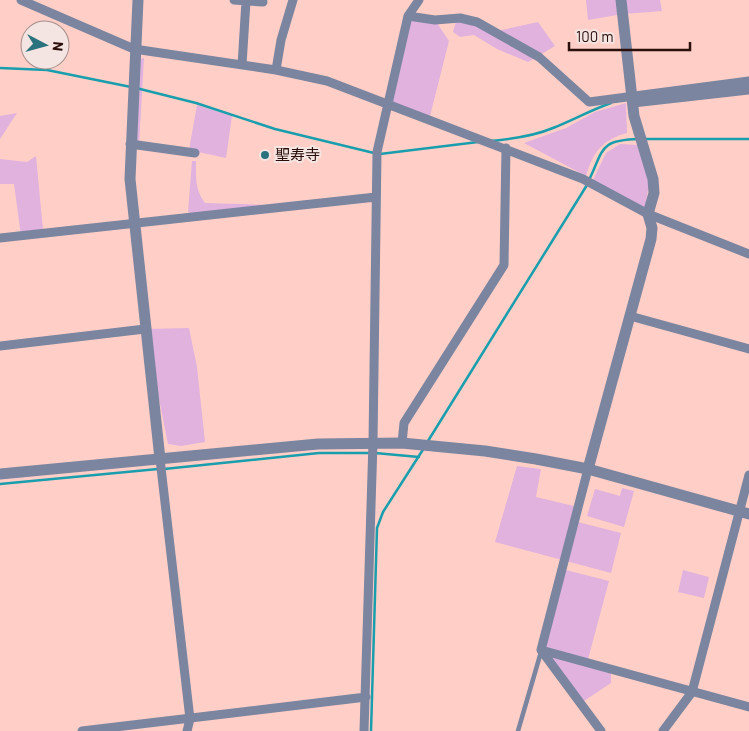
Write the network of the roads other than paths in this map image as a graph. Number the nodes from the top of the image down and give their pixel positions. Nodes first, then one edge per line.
1 (21, 0) edge
2 (138, 0) edge
3 (234, 0) edge
4 (293, 0) edge
5 (419, 0) edge
6 (622, 0) edge
7 (246, 1) edge
8 (263, 2) dead end
9 (38, 3) edge
10 (408, 16) junction
11 (134, 49) junction
12 (242, 65) junction
13 (276, 70) junction
14 (749, 81) edge
15 (749, 90) edge
16 (632, 99) junction
17 (388, 105) junction
18 (130, 144) junction
19 (506, 148) junction
20 (195, 153) dead end
21 (376, 197) junction
22 (648, 214) junction
23 (133, 223) junction
24 (0, 238) edge
25 (749, 254) edge
26 (630, 316) junction
27 (145, 329) junction
28 (0, 346) edge
29 (749, 349) edge
30 (373, 442) junction
31 (402, 443) junction
32 (160, 459) junction
33 (588, 469) junction
34 (0, 474) edge
35 (749, 475) edge
36 (744, 512) edge
37 (541, 650) junction
38 (692, 692) junction
39 (366, 697) junction
40 (749, 707) edge
41 (190, 719) junction
42 (82, 731) edge
43 (188, 731) edge
44 (364, 731) edge
45 (518, 731) edge
46 (601, 731) edge
47 (663, 731) edge

1 - 9 street
2 - 11 street
3 - 7 street
4 - 13 street
5 - 10 street
6 - 16 street
7 - 8 street
7 - 12 street
9 - 11 street
10 - 16 street
10 - 17 street
11 - 12 street
11 - 18 street
12 - 13 street
13 - 17 street
14 - 16 street
15 - 16 street
16 - 22 street
17 - 19 street
17 - 21 street
18 - 20 street
18 - 23 street
19 - 22 street
19 - 31 street
21 - 23 street
21 - 30 street
22 - 25 street
22 - 26 street
23 - 24 street
23 - 27 street
26 - 29 street
26 - 33 street
27 - 28 street
27 - 32 street
30 - 31 street
30 - 32 street
30 - 39 street
31 - 33 street
32 - 34 street
32 - 41 street
33 - 36 street
33 - 37 street
35 - 36 street
36 - 38 street
37 - 38 street
37 - 45 lane
37 - 46 street
38 - 40 street
38 - 47 street
39 - 41 street
39 - 44 street
41 - 42 street
41 - 43 street

